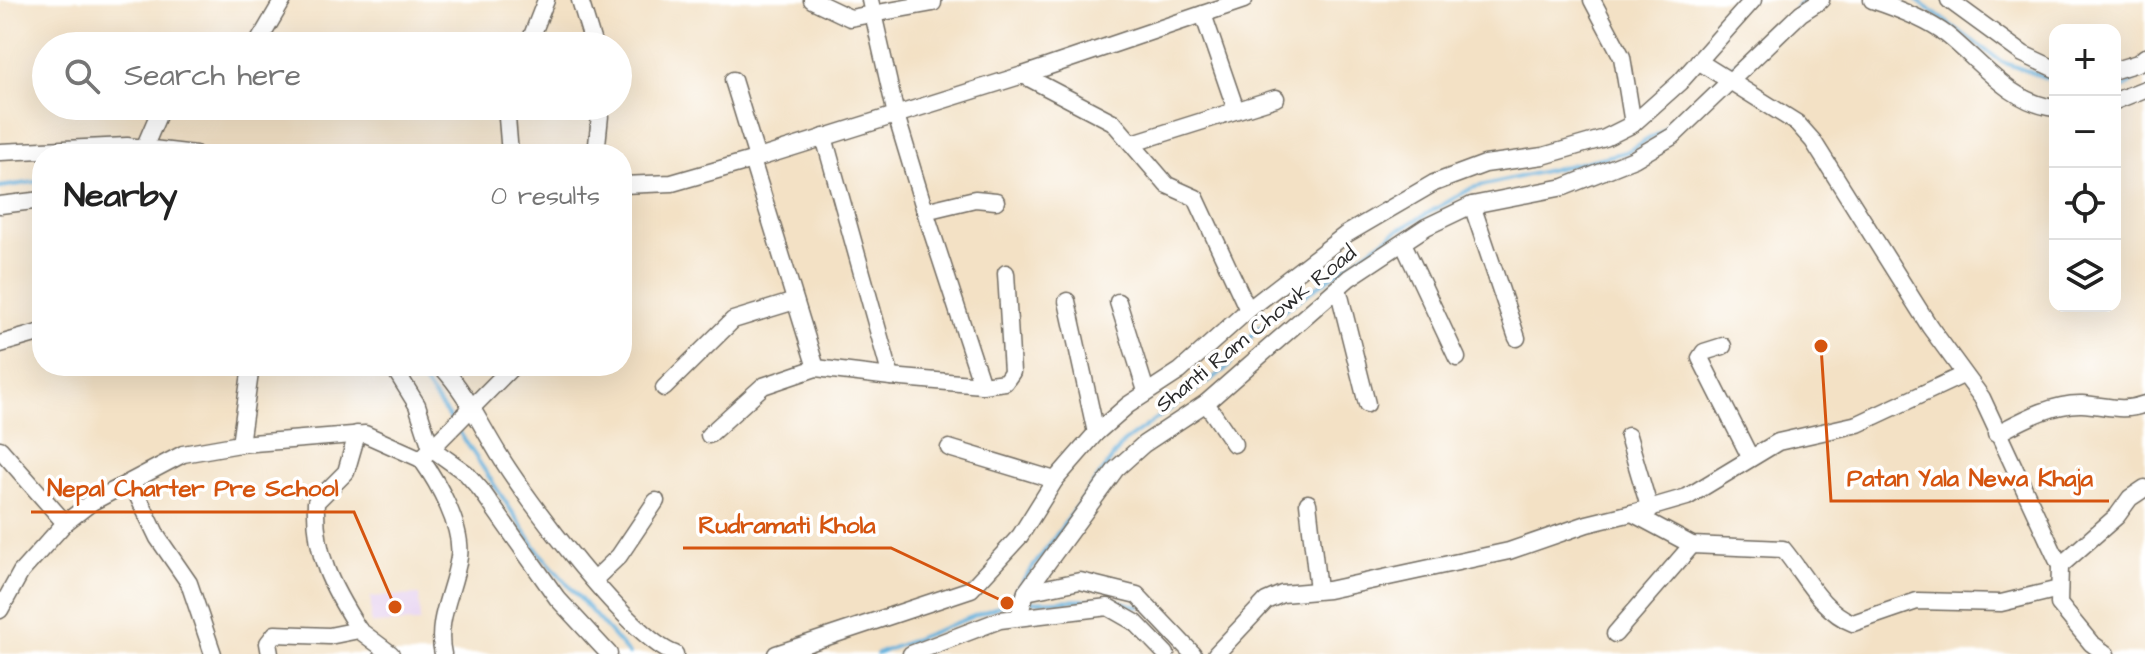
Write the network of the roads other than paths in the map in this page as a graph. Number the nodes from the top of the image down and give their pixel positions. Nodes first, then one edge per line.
1 (283, 0) edge
2 (546, 0) edge
3 (580, 0) edge
4 (812, 0) edge
5 (933, 0) edge
6 (1592, 0) edge
7 (1753, 0) edge
8 (1821, 0) edge
9 (1872, 0) edge
10 (1949, 0) edge
11 (1234, 2) edge
12 (871, 7) edge
13 (1203, 14) junction
14 (264, 32) edge
15 (533, 32) edge
16 (590, 32) edge
17 (2145, 57) edge
18 (1702, 65) junction
19 (2049, 66) edge
20 (2121, 68) edge
21 (1023, 75) junction
22 (733, 80) dead end
23 (1726, 82) junction
24 (2145, 89) edge
25 (1276, 98) dead end
26 (2121, 99) edge
27 (2049, 108) edge
28 (1236, 110) junction
29 (896, 115) junction
30 (156, 120) edge
31 (507, 120) edge
32 (600, 120) edge
33 (1633, 124) junction
34 (824, 137) junction
35 (1133, 143) junction
36 (146, 144) edge
37 (509, 144) edge
38 (597, 144) edge
39 (32, 151) edge
40 (0, 152) edge
41 (755, 159) junction
42 (632, 185) edge
43 (32, 201) edge
44 (996, 201) dead end
45 (0, 205) edge
46 (1472, 205) junction
47 (925, 211) junction
48 (1403, 243) junction
49 (1006, 273) dead end
50 (1338, 288) junction
51 (795, 301) junction
52 (1067, 301) dead end
53 (1118, 302) dead end
54 (1248, 310) junction
55 (32, 335) edge
56 (1517, 338) dead end
57 (0, 344) edge
58 (1723, 346) dead end
59 (1457, 358) dead end
60 (816, 368) junction
61 (1963, 375) junction
62 (250, 376) edge
63 (399, 376) edge
64 (447, 376) edge
65 (504, 376) edge
66 (891, 377) junction
67 (982, 385) junction
68 (664, 388) dead end
69 (1146, 391) junction
70 (1206, 403) junction
71 (1367, 404) dead end
72 (2145, 404) edge
73 (470, 412) junction
74 (1096, 433) junction
75 (357, 434) junction
76 (1996, 434) junction
77 (709, 435) dead end
78 (1628, 436) dead end
79 (240, 444) junction
80 (1234, 444) dead end
81 (949, 448) dead end
82 (0, 449) edge
83 (431, 449) junction
84 (1750, 457) junction
85 (1055, 480) junction
86 (131, 482) junction
87 (2145, 488) edge
88 (656, 501) dead end
89 (1308, 503) dead end
90 (1650, 510) junction
91 (1632, 513) junction
92 (65, 523) junction
93 (1692, 545) junction
94 (2060, 566) junction
95 (594, 580) junction
96 (2059, 589) junction
97 (1318, 590) junction
98 (1026, 592) junction
99 (0, 610) edge
100 (1019, 616) junction
101 (359, 630) junction
102 (1615, 634) dead end
103 (213, 654) edge
104 (270, 654) edge
105 (391, 654) edge
106 (443, 654) edge
107 (609, 654) edge
108 (675, 654) edge
109 (776, 654) edge
110 (911, 654) edge
111 (1166, 654) edge
112 (1193, 654) edge
113 (1216, 654) edge
114 (2106, 654) edge

1 - 14 street
2 - 15 street
3 - 16 street
4 - 12 street
5 - 12 street
6 - 33 street
7 - 18 street
8 - 23 street, Shanti Ram Chowk Road
9 - 27 street
10 - 19 street
11 - 13 street
12 - 29 street
13 - 21 street
13 - 28 street
17 - 20 street
18 - 23 street
18 - 33 street
21 - 29 street
21 - 35 street
22 - 41 street
23 - 46 street, Shanti Ram Chowk Road
23 - 61 street
24 - 26 street
25 - 28 street
28 - 35 street
29 - 34 street
29 - 47 street
30 - 36 street
31 - 37 street
32 - 38 street
33 - 54 street
34 - 41 street
34 - 66 street
35 - 54 street
39 - 40 street
41 - 42 street
41 - 51 street
43 - 45 street
44 - 47 street
46 - 48 street, Shanti Ram Chowk Road
46 - 56 street
47 - 67 street
48 - 50 street, Shanti Ram Chowk Road
48 - 59 street
49 - 67 street
50 - 70 street, Shanti Ram Chowk Road
50 - 71 street
51 - 60 street
51 - 68 street
52 - 74 street
53 - 69 street
54 - 69 street
55 - 57 street
58 - 84 street
60 - 66 street
60 - 77 street
61 - 76 street
61 - 84 street
62 - 79 street
63 - 83 street
64 - 73 street
65 - 73 street
66 - 67 street
69 - 74 street
70 - 80 street
70 - 98 street, Shanti Ram Chowk Road
72 - 76 street
73 - 83 street
73 - 95 street
74 - 85 street
75 - 79 street
75 - 83 street
75 - 101 street
76 - 94 street
78 - 90 street
79 - 86 street
81 - 85 street
82 - 92 street
83 - 106 street
83 - 107 street
84 - 90 street
85 - 109 street
86 - 92 street
86 - 103 street
87 - 94 street
88 - 95 street
89 - 97 street
90 - 91 street
91 - 93 street
91 - 97 street
92 - 99 street
93 - 96 street
93 - 102 street
94 - 96 street
95 - 108 street
96 - 114 street
97 - 113 street
98 - 100 street, Shanti Ram Chowk Road
98 - 112 street
100 - 110 street
100 - 111 street
101 - 104 street
101 - 105 street

